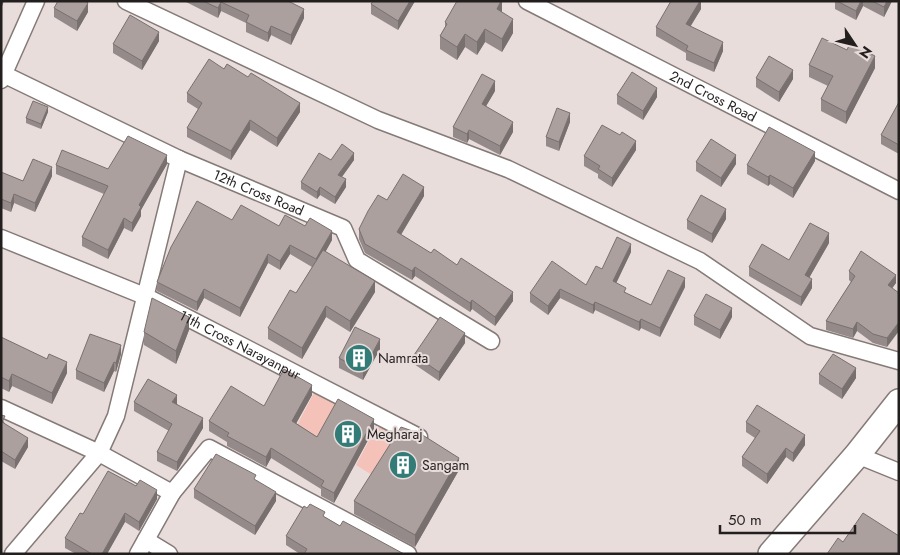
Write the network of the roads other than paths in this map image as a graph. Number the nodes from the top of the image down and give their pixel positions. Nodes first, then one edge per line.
1 (36, 1) edge
2 (126, 1) edge
3 (527, 1) edge
4 (2, 76) edge
5 (179, 159) junction
6 (899, 191) edge
7 (1, 238) edge
8 (147, 297) junction
9 (491, 341) dead end
10 (899, 362) edge
11 (899, 402) edge
12 (1, 408) edge
13 (420, 437) edge
14 (99, 453) junction
15 (857, 455) junction
16 (899, 472) edge
17 (172, 493) junction
18 (142, 547) edge
19 (12, 554) edge
20 (169, 554) edge
21 (408, 554) edge
22 (771, 554) edge

1 - 4 street
2 - 10 street
3 - 6 street, 2nd Cross Road
4 - 5 street, 12th Cross Road
5 - 8 street
5 - 9 street, 12th Cross Road
7 - 8 street, 11th Cross Narayanpur
8 - 13 street, 11th Cross Narayanpur
8 - 14 street
11 - 15 main road
12 - 14 street
14 - 17 street
14 - 19 street
15 - 16 street
15 - 22 main road
17 - 18 street
17 - 21 street
18 - 20 street

